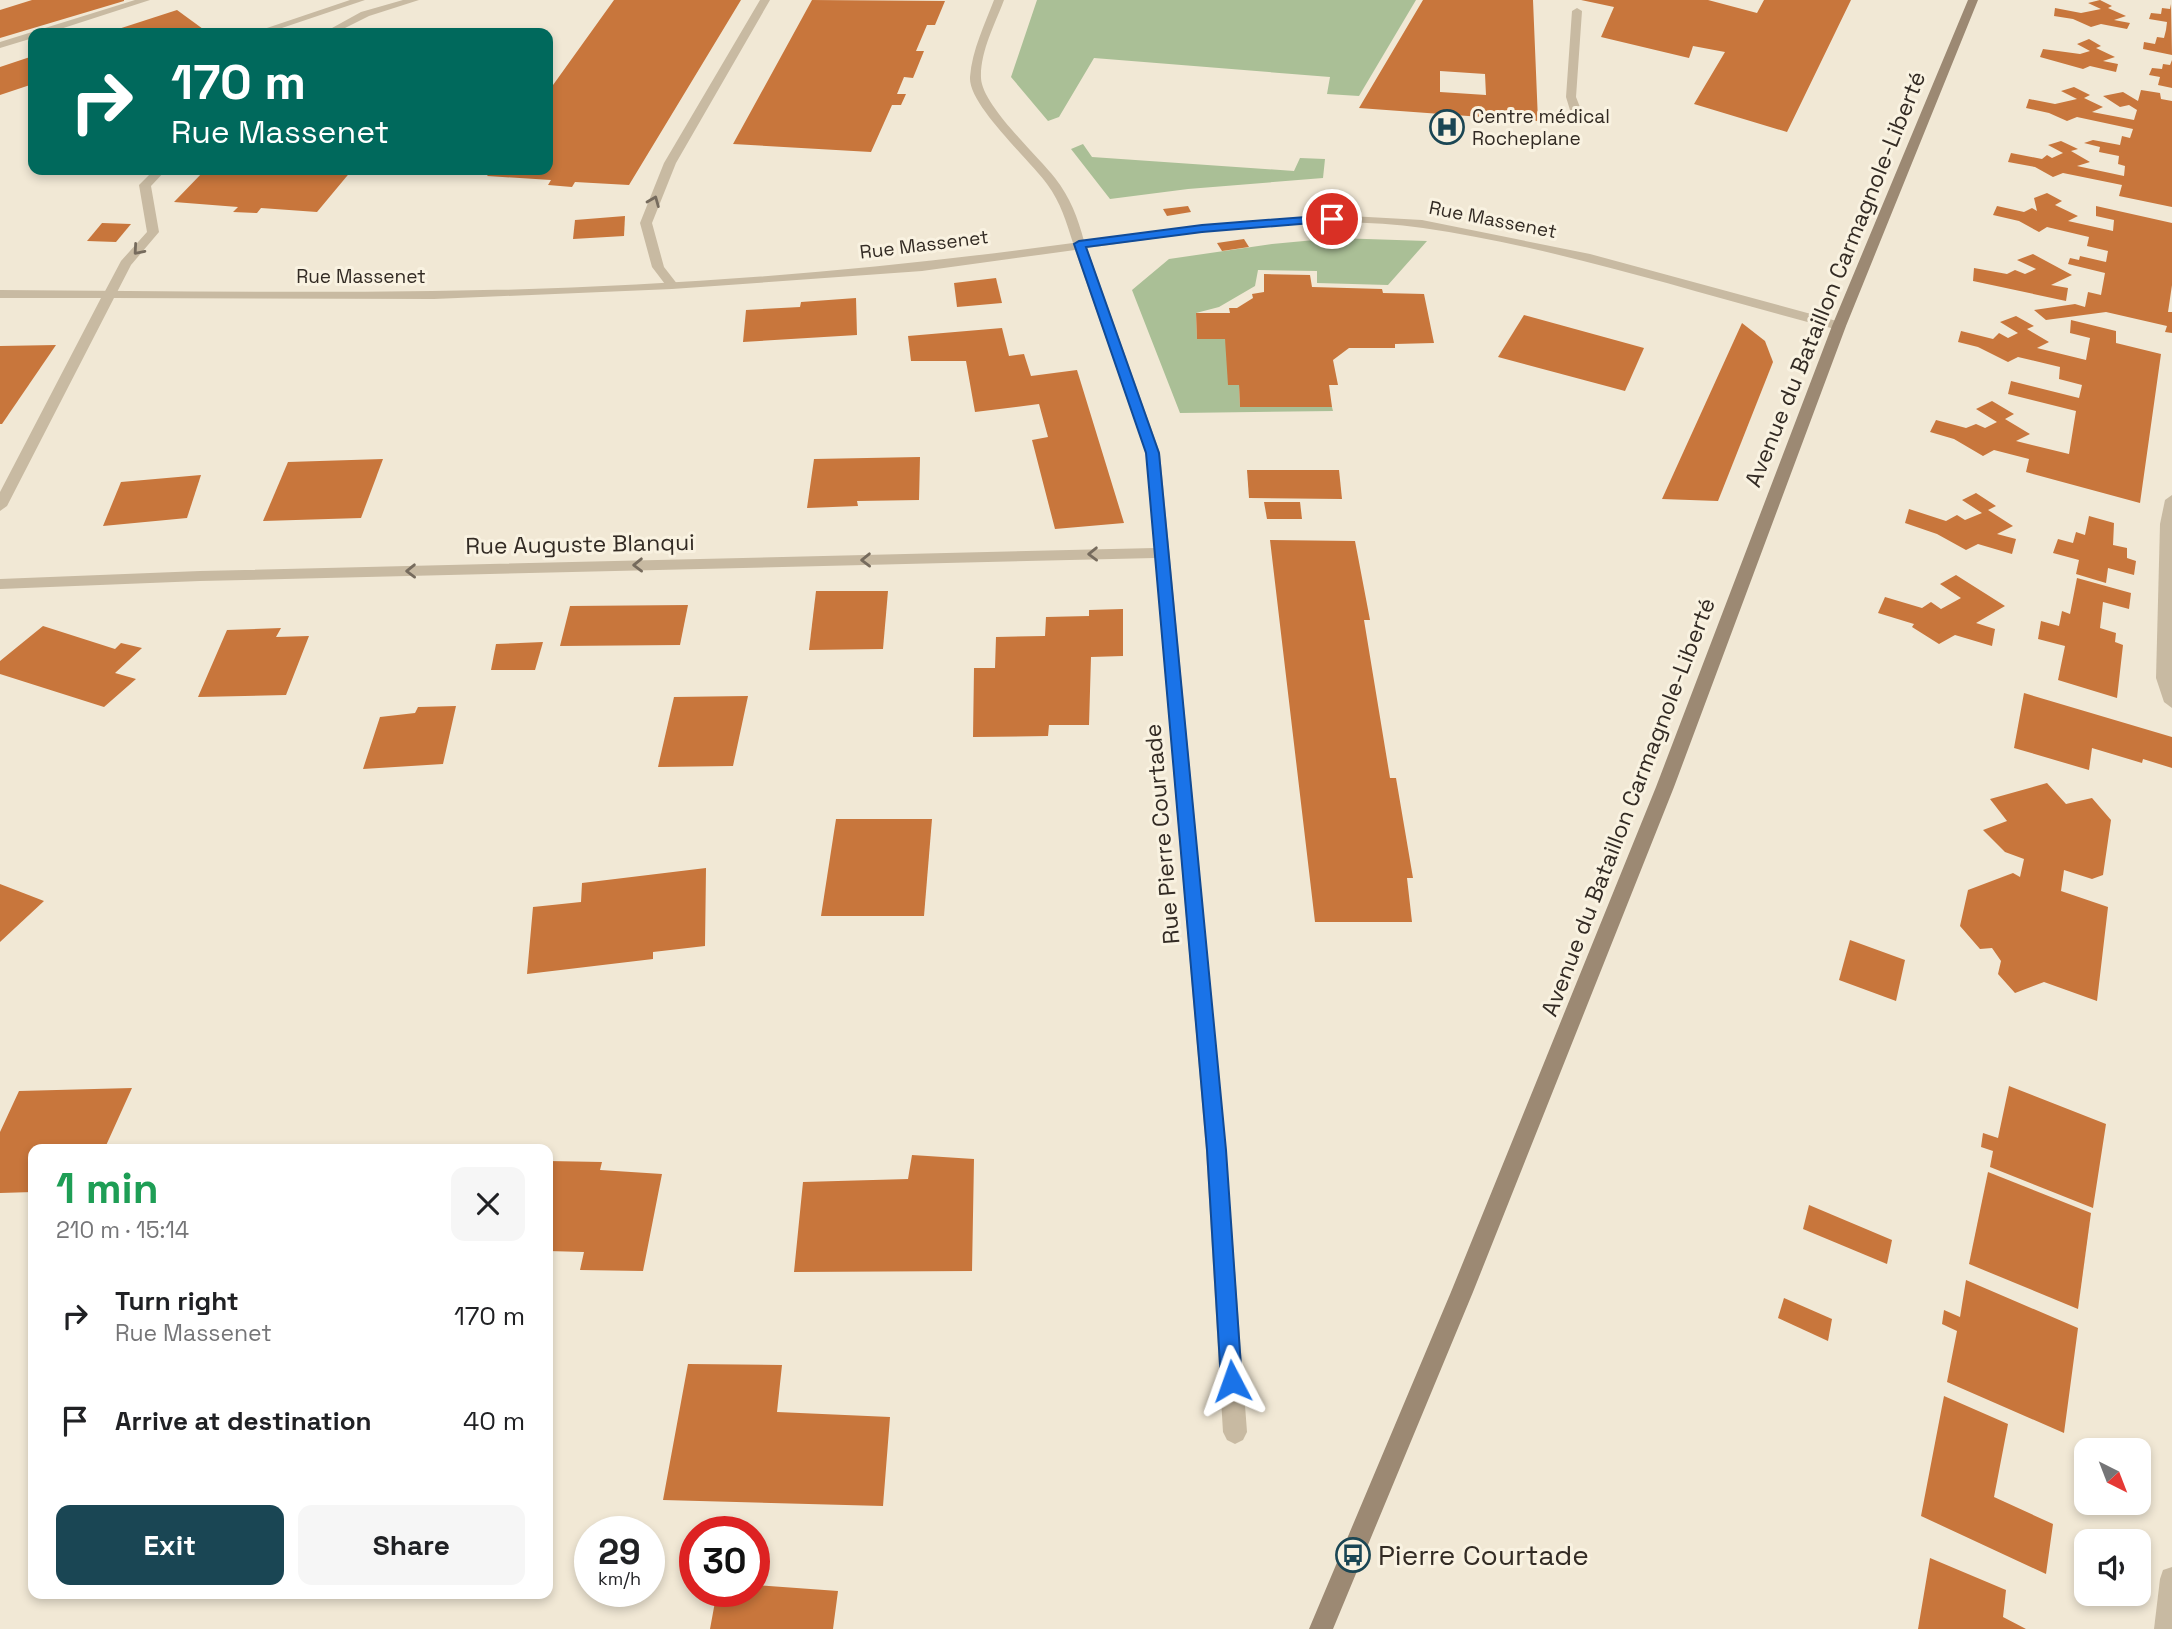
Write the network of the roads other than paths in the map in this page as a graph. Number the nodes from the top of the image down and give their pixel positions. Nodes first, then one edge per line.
1 (145, 0) edge
2 (360, 0) edge
3 (414, 0) edge
4 (765, 0) edge
5 (999, 0) edge
6 (1973, 0) edge
7 (1577, 11) dead end
8 (54, 28) edge
9 (272, 28) edge
10 (338, 28) edge
11 (28, 37) edge
12 (0, 45) edge
13 (1579, 120) dead end
14 (155, 175) edge
15 (1079, 244) junction
16 (672, 285) junction
17 (0, 294) edge
18 (109, 295) junction
19 (1839, 326) junction
20 (2172, 500) edge
21 (0, 506) edge
22 (1161, 553) junction
23 (0, 584) edge
24 (2172, 702) edge
25 (1235, 1432) dead end
26 (2172, 1579) edge
27 (1321, 1629) edge
28 (2166, 1629) edge

1 - 8 street
2 - 9 street
3 - 10 street
16 -> 4 street
5 - 15 street, Rue Pierre Courtade
6 - 19 main road, Avenue du Bataillon Carmagnole-Liberté
7 - 13 street
11 - 12 street
14 -> 18 street
15 - 16 street, Rue Massenet
15 - 19 street, Rue Massenet
15 - 22 street, Rue Pierre Courtade
16 - 18 street, Rue Massenet
17 - 18 street, Rue Massenet
18 - 21 street
19 - 27 main road, Avenue du Bataillon Carmagnole-Liberté
20 - 24 street
22 -> 23 street, Rue Auguste Blanqui
22 - 25 street, Rue Pierre Courtade
26 - 28 street

